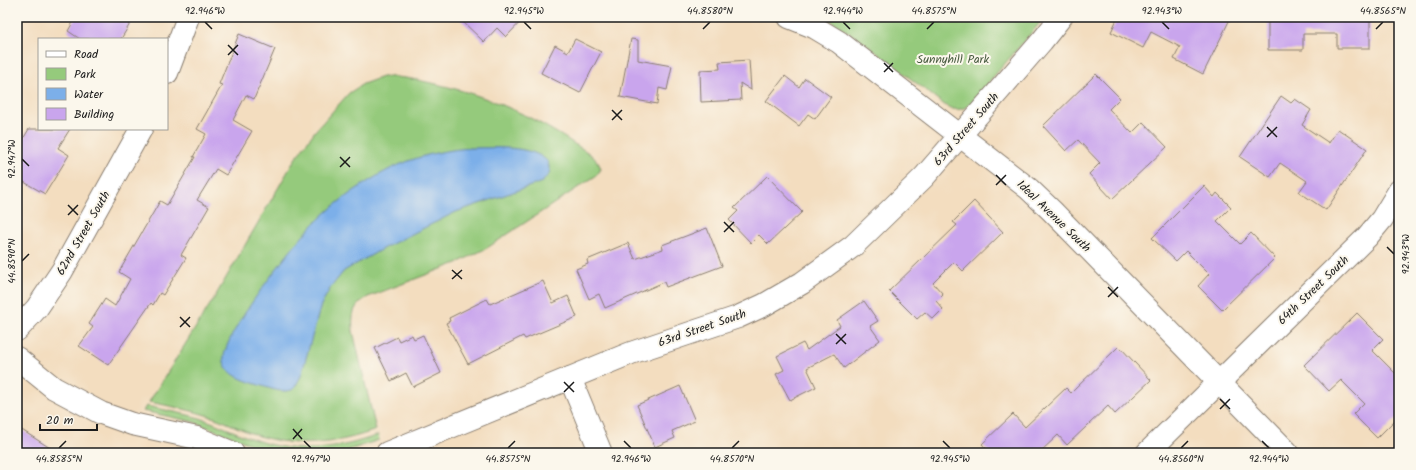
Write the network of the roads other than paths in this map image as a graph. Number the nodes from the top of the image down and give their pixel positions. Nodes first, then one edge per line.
1 (188, 17) edge
2 (789, 17) edge
3 (1061, 17) edge
4 (168, 70) edge
5 (140, 130) edge
6 (960, 135) junction
7 (1399, 192) edge
8 (17, 330) edge
9 (17, 358) edge
10 (570, 378) junction
11 (1219, 382) junction
12 (233, 453) edge
13 (387, 453) edge
14 (600, 453) edge
15 (1147, 453) edge
16 (1288, 453) edge

1 - 4 street
2 - 6 street, Ideal Avenue South
3 - 6 street, 63rd Street South
5 - 8 street, 62nd Street South
6 - 10 street, 63rd Street South
6 - 11 street, Ideal Avenue South
7 - 11 street, 64th Street South
9 - 12 street
10 - 13 street, 63rd Street South
10 - 14 street
11 - 15 street, 64th Street South
11 - 16 street, Ideal Avenue South

